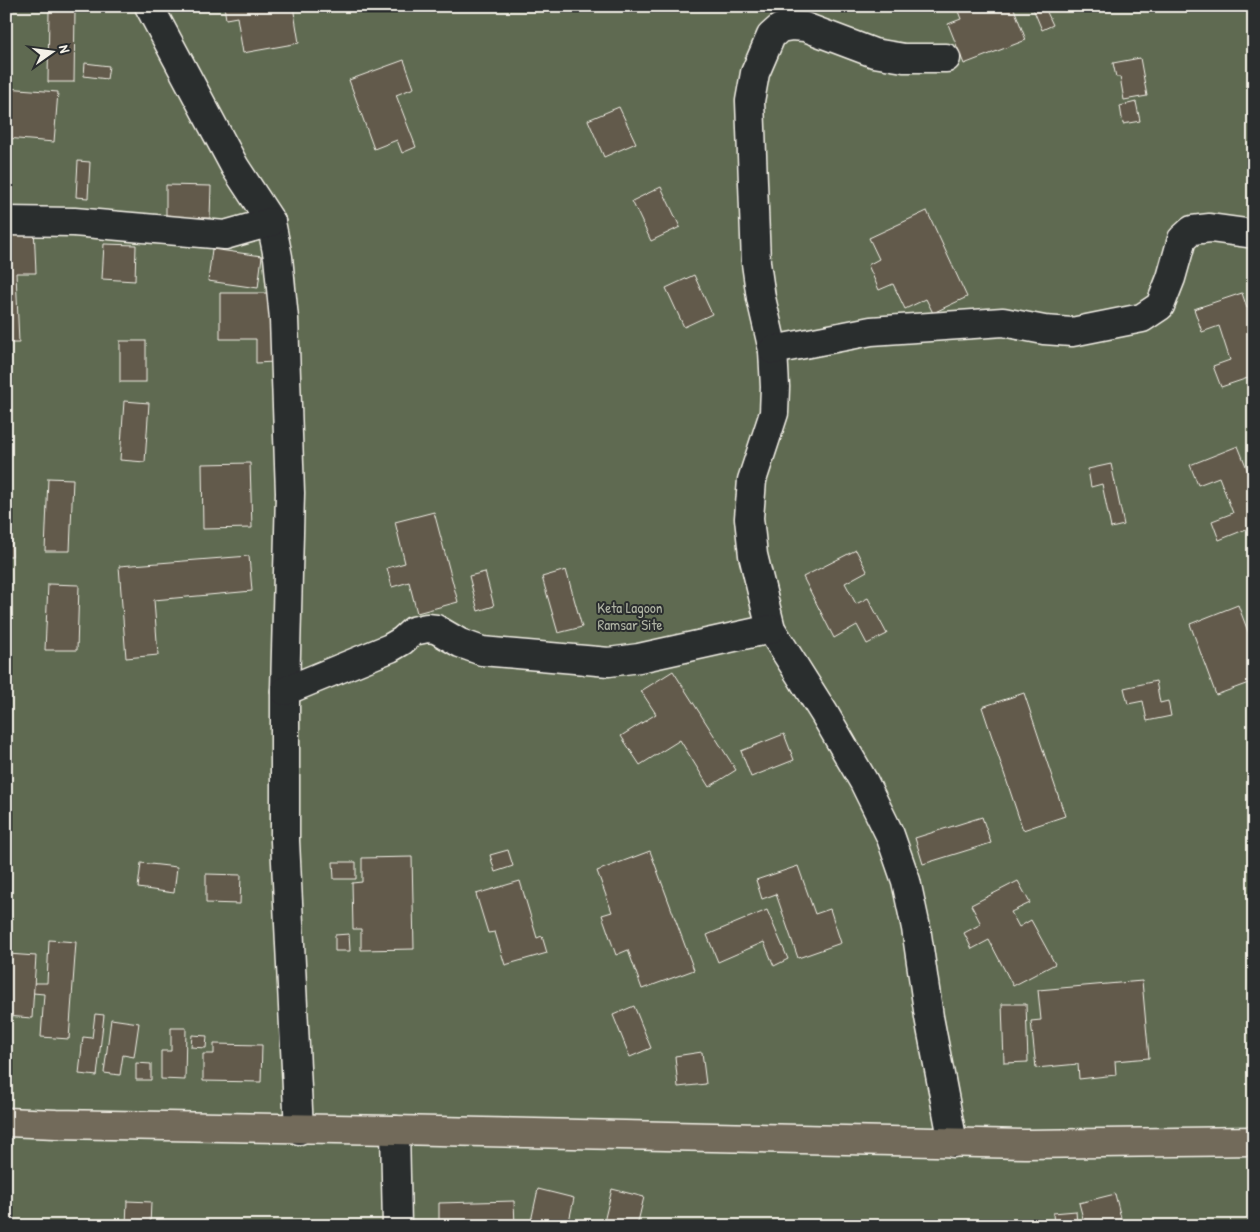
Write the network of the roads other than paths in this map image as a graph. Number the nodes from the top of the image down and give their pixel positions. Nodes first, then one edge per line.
1 (149, 6) edge
2 (946, 58) dead end
3 (6, 220) edge
4 (271, 222) junction
5 (1254, 234) edge
6 (772, 350) junction
7 (771, 629) junction
8 (285, 691) junction
9 (6, 1122) edge
10 (299, 1130) junction
11 (395, 1130) junction
12 (1254, 1141) edge
13 (953, 1143) junction
14 (397, 1226) edge

1 - 4 street
2 - 6 street
3 - 4 street
4 - 8 street
5 - 6 street
6 - 7 street
7 - 8 street
7 - 13 street
8 - 10 street
9 - 10 main road
10 - 11 main road
11 - 13 main road
11 - 14 street
12 - 13 main road

